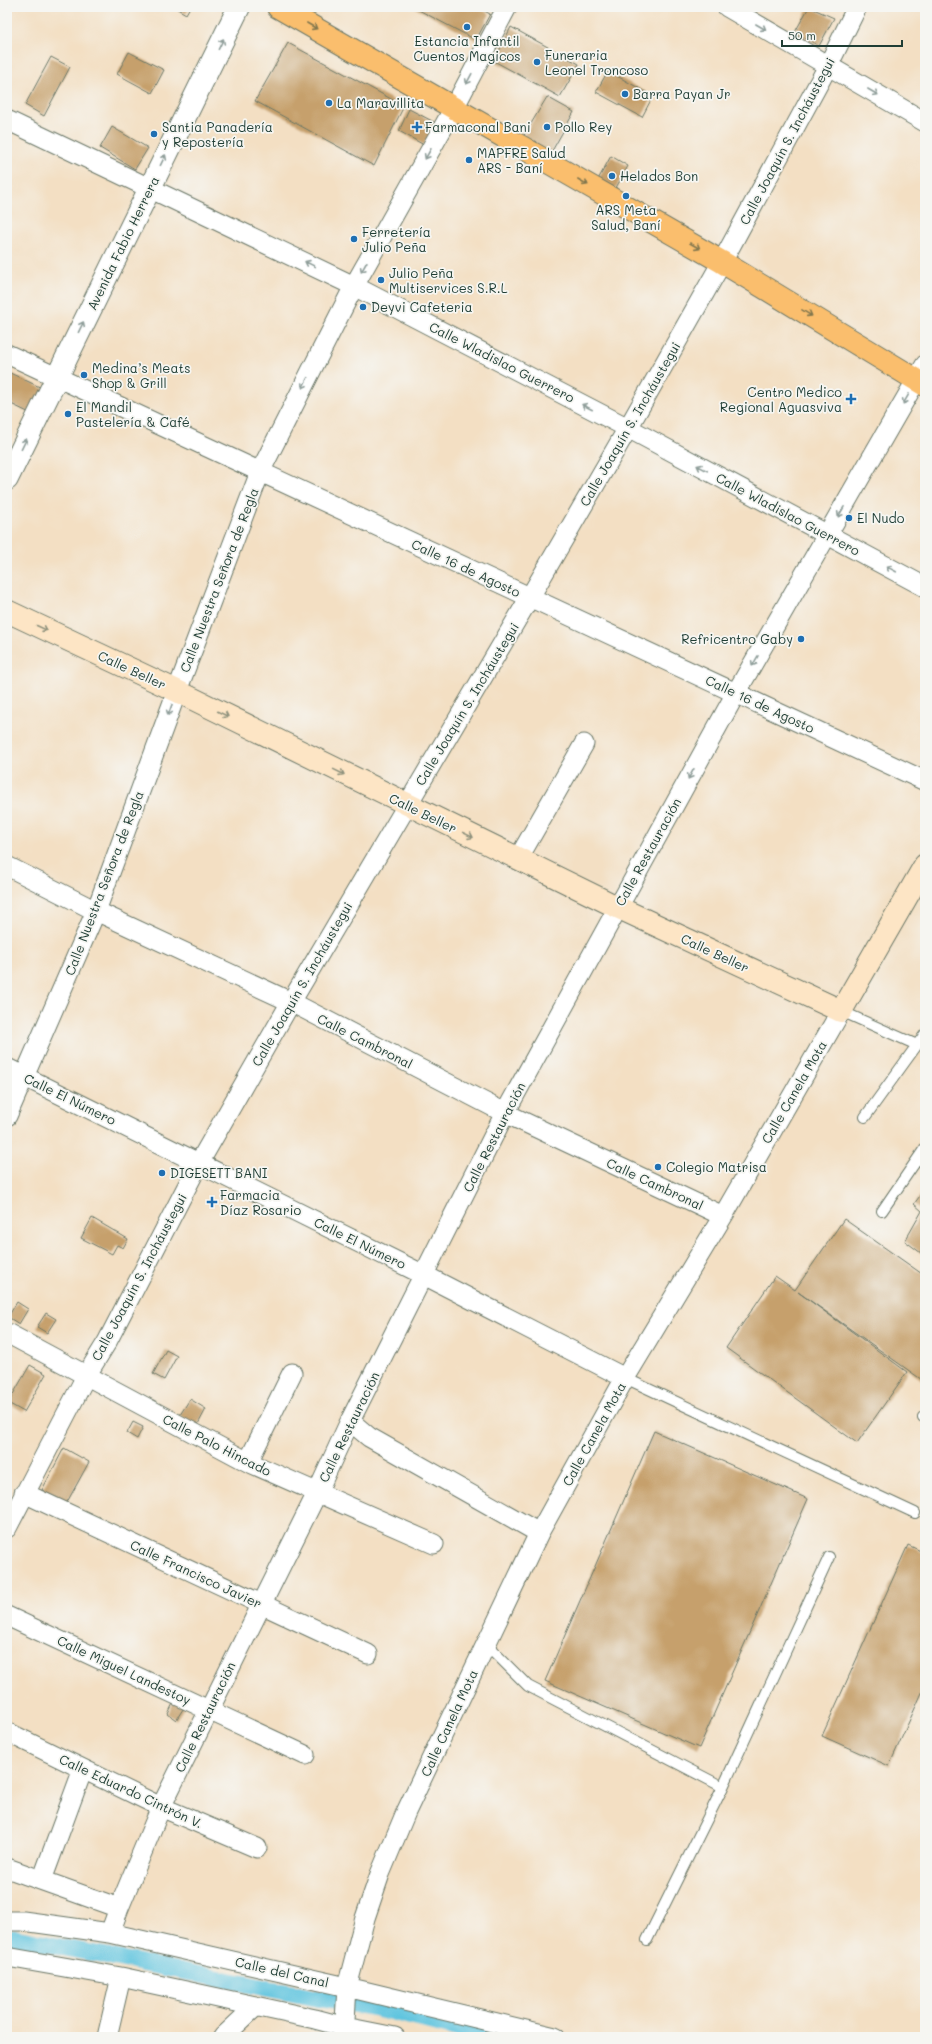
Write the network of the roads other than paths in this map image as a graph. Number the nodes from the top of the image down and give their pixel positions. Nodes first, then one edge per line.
1 (239, 7) edge
2 (278, 7) edge
3 (507, 7) edge
4 (727, 7) edge
5 (857, 7) edge
6 (828, 66) junction
7 (454, 108) junction
8 (7, 120) edge
9 (925, 122) edge
10 (150, 187) junction
11 (722, 262) junction
12 (354, 286) junction
13 (7, 354) edge
14 (57, 377) junction
15 (922, 377) edge
16 (628, 428) junction
17 (260, 472) junction
18 (7, 479) edge
19 (828, 536) junction
20 (925, 587) edge
21 (530, 598) junction
22 (7, 611) edge
23 (177, 691) junction
24 (736, 693) junction
25 (584, 744) dead end
26 (925, 781) edge
27 (407, 805) junction
28 (518, 859) junction
29 (925, 865) edge
30 (7, 866) edge
31 (617, 907) junction
32 (96, 911) junction
33 (291, 1002) junction
34 (841, 1012) junction
35 (925, 1034) edge
36 (917, 1045) junction
37 (7, 1068) edge
38 (25, 1077) junction
39 (505, 1113) junction
40 (7, 1116) edge
41 (865, 1116) dead end
42 (925, 1148) edge
43 (199, 1163) junction
44 (882, 1211) dead end
45 (722, 1216) junction
46 (424, 1275) junction
47 (7, 1334) edge
48 (292, 1374) dead end
49 (86, 1376) junction
50 (625, 1378) junction
51 (350, 1421) junction
52 (248, 1462) junction
53 (24, 1492) junction
54 (317, 1493) junction
55 (915, 1513) dead end
56 (7, 1528) edge
57 (539, 1533) junction
58 (434, 1544) dead end
59 (829, 1557) dead end
60 (261, 1605) junction
61 (7, 1616) edge
62 (486, 1644) junction
63 (368, 1654) dead end
64 (208, 1709) junction
65 (7, 1732) edge
66 (305, 1755) dead end
67 (83, 1769) junction
68 (723, 1787) junction
69 (161, 1807) junction
70 (257, 1848) dead end
71 (7, 1868) edge
72 (42, 1880) junction
73 (119, 1908) junction
74 (7, 1921) edge
75 (110, 1934) junction
76 (647, 1940) dead end
77 (7, 1957) edge
78 (121, 1977) junction
79 (348, 1987) junction
80 (256, 2006) junction
81 (345, 2032) edge
82 (107, 2037) edge
83 (223, 2037) edge
84 (395, 2037) edge
85 (555, 2037) edge

10 -> 1 street, Avenida Fabio Herrera
2 -> 7 main road
3 -> 7 street, Calle Nuestra Señora de Regla
4 -> 6 street
5 - 6 street, Calle Joaquín S. Incháustegui
6 -> 9 street
6 - 11 street, Calle Joaquín S. Incháustegui
7 -> 11 main road
7 -> 12 street, Calle Nuestra Señora de Regla
8 - 10 street, Calle Wladislao Guerrero
12 -> 10 street, Calle Wladislao Guerrero
14 -> 10 street, Avenida Fabio Herrera
11 -> 15 main road
11 - 16 street, Calle Joaquín S. Incháustegui
16 -> 12 street, Calle Wladislao Guerrero
12 -> 17 street, Calle Nuestra Señora de Regla
13 - 14 street, Calle 16 de Agosto
14 - 17 street, Calle 16 de Agosto
18 -> 14 street, Avenida Fabio Herrera
15 -> 19 street, Calle Restauración
19 -> 16 street, Calle Wladislao Guerrero
16 - 21 street, Calle Joaquín S. Incháustegui
17 - 21 street, Calle 16 de Agosto
17 - 23 street, Calle Nuestra Señora de Regla
20 -> 19 street, Calle Wladislao Guerrero
19 -> 24 street, Calle Restauración
21 - 24 street, Calle 16 de Agosto
21 - 27 street, Calle Joaquín S. Incháustegui
22 -> 23 main road, Calle Beller
23 -> 27 main road, Calle Beller
23 -> 32 street, Calle Nuestra Señora de Regla
24 - 26 street, Calle 16 de Agosto
24 -> 31 street, Calle Restauración
25 - 28 street
27 -> 28 main road, Calle Beller
27 - 33 street, Calle Joaquín S. Incháustegui
28 - 31 main road, Calle Beller
29 - 34 main road, Calle Canela Mota
30 - 32 street, Calle Cambronal
31 - 34 main road, Calle Beller
31 - 39 street, Calle Restauración
32 - 33 street, Calle Cambronal
32 - 38 street, Calle Nuestra Señora de Regla
33 - 39 street, Calle Cambronal
33 - 43 street, Calle Joaquín S. Incháustegui
34 - 36 lane
34 - 45 street, Calle Canela Mota
35 - 36 lane
36 - 41 lane
37 - 38 street, Calle El Número
38 - 40 street, Calle Nuestra Señora de Regla
38 - 43 street, Calle El Número
39 - 45 street, Calle Cambronal
39 - 46 street, Calle Restauración
42 - 44 lane
43 - 46 street, Calle El Número
43 - 49 street, Calle Joaquín S. Incháustegui
45 - 50 street, Calle Canela Mota
46 - 50 street, Calle El Número
46 - 51 street, Calle Restauración
47 - 49 street, Calle Palo Hincado
48 - 52 street
49 - 52 street, Calle Palo Hincado
49 - 53 street, Calle Joaquín S. Incháustegui
50 - 55 lane
50 - 57 street, Calle Canela Mota
51 - 54 street, Calle Restauración
51 - 57 street
52 - 54 street, Calle Palo Hincado
53 - 56 street, Calle Joaquín S. Incháustegui
53 - 60 street, Calle Francisco Javier
54 - 58 street, Calle Palo Hincado
54 - 60 street, Calle Restauración
57 - 62 street, Calle Canela Mota
59 - 68 lane
60 - 63 street, Calle Francisco Javier
60 - 64 street, Calle Restauración
61 - 64 street, Calle Miguel Landestoy
62 - 68 lane
62 - 79 street, Calle Canela Mota
64 - 66 street, Calle Miguel Landestoy
64 - 69 street, Calle Restauración
65 - 67 street, Calle Eduardo Cintrón V.
67 - 69 street, Calle Eduardo Cintrón V.
67 - 72 street
68 - 76 lane
69 - 70 street, Calle Eduardo Cintrón V.
69 - 73 street, Calle Restauración
71 - 72 street
72 - 73 street
73 - 75 street, Calle Restauración
74 - 75 street, Calle del Canal
75 - 79 street, Calle del Canal
77 - 78 street
78 - 80 street
78 - 82 street
79 - 81 street, Calle Canela Mota
79 - 85 street, Calle del Canal
80 - 81 street
80 - 83 street
81 - 84 street

